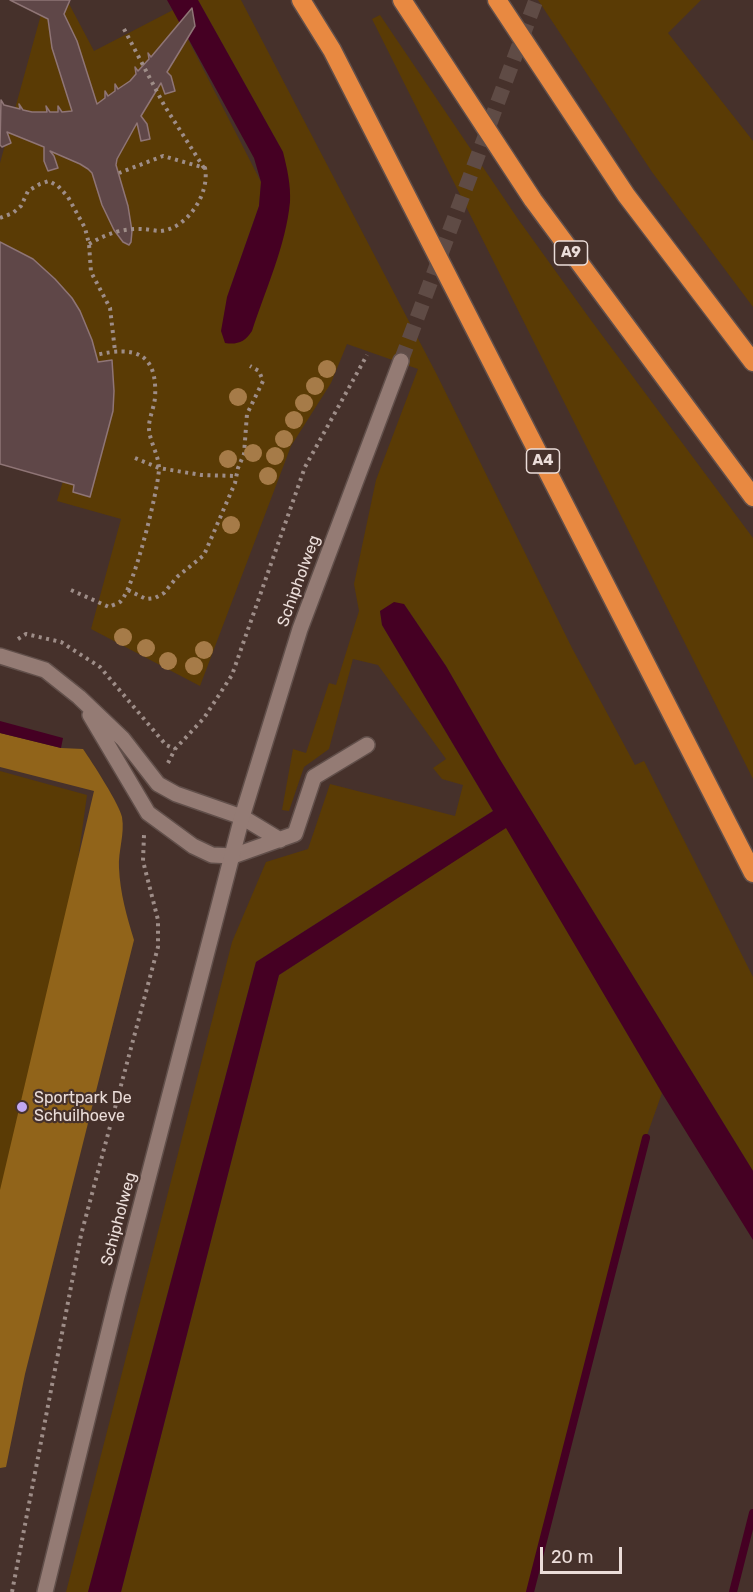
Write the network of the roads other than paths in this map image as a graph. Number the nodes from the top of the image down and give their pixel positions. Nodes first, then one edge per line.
1 (301, 0) edge
2 (314, 0) edge
3 (402, 0) edge
4 (497, 0) edge
5 (332, 50) junction
6 (401, 361) tunnel mouth
7 (753, 362) edge
8 (753, 497) edge
9 (4, 650) edge
10 (80, 697) junction
11 (367, 746) dead end
12 (243, 817) junction
13 (280, 840) junction
14 (232, 856) junction
15 (753, 873) edge
16 (45, 1592) edge

1 - 5 highway, A4
2 - 5 highway
3 - 8 highway, A9
4 - 7 highway
5 - 15 highway, A4
6 - 12 main road, Schipholweg
9 - 10 main road
10 - 12 main road
10 - 14 main road
11 - 13 main road
12 - 13 main road
12 - 14 main road, Schipholweg
13 - 14 main road
14 - 16 main road, Schipholweg

